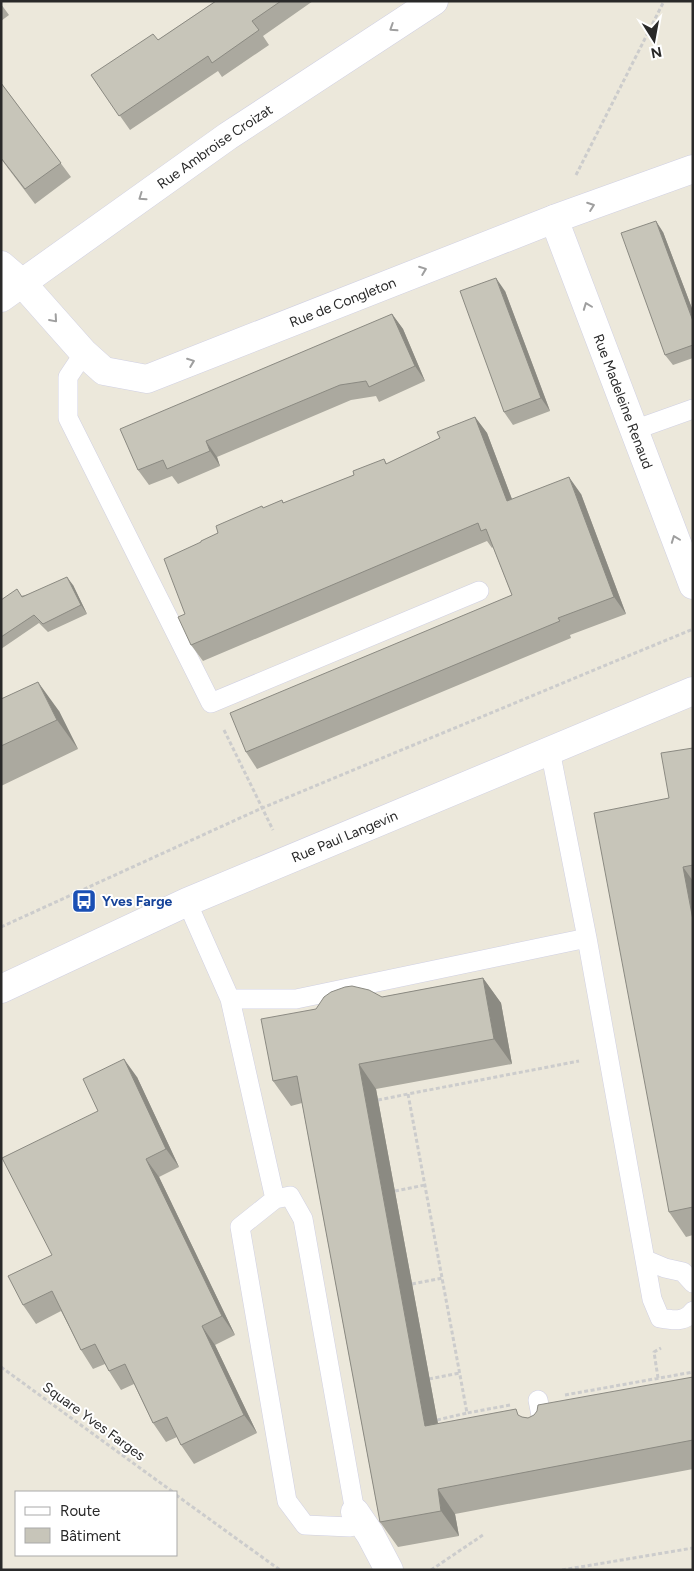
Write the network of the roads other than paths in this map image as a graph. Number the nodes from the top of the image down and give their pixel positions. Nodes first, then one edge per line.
1 (434, 1) edge
2 (693, 169) edge
3 (554, 219) junction
4 (1, 265) edge
5 (11, 291) edge
6 (84, 353) junction
7 (693, 408) edge
8 (634, 430) junction
9 (693, 585) edge
10 (479, 591) dead end
11 (693, 691) edge
12 (550, 750) junction
13 (187, 902) junction
14 (587, 938) junction
15 (1, 989) edge
16 (230, 999) junction
17 (275, 1199) junction
18 (646, 1260) junction
19 (693, 1283) edge
20 (693, 1311) edge
21 (538, 1400) road end
22 (544, 1432) edge
23 (355, 1512) junction
24 (389, 1570) edge

1 -> 5 street, Rue Ambroise Croizat
3 -> 2 street, Rue de Congleton
6 -> 3 street, Rue de Congleton
8 -> 3 street, Rue Madeleine Renaud
4 - 5 street, Rue de Congleton
5 -> 6 street, Rue de Congleton
6 - 10 lane
7 - 8 lane
9 -> 8 street, Rue Madeleine Renaud
11 - 12 street, Rue Paul Langevin
12 - 13 street, Rue Paul Langevin
12 - 14 lane
13 - 15 street, Rue Paul Langevin
13 - 16 lane
14 - 16 lane
14 - 18 lane
16 - 17 lane
17 - 23 lane
17 - 23 lane
18 - 19 lane
18 - 20 lane
21 - 22 lane
23 - 24 street

